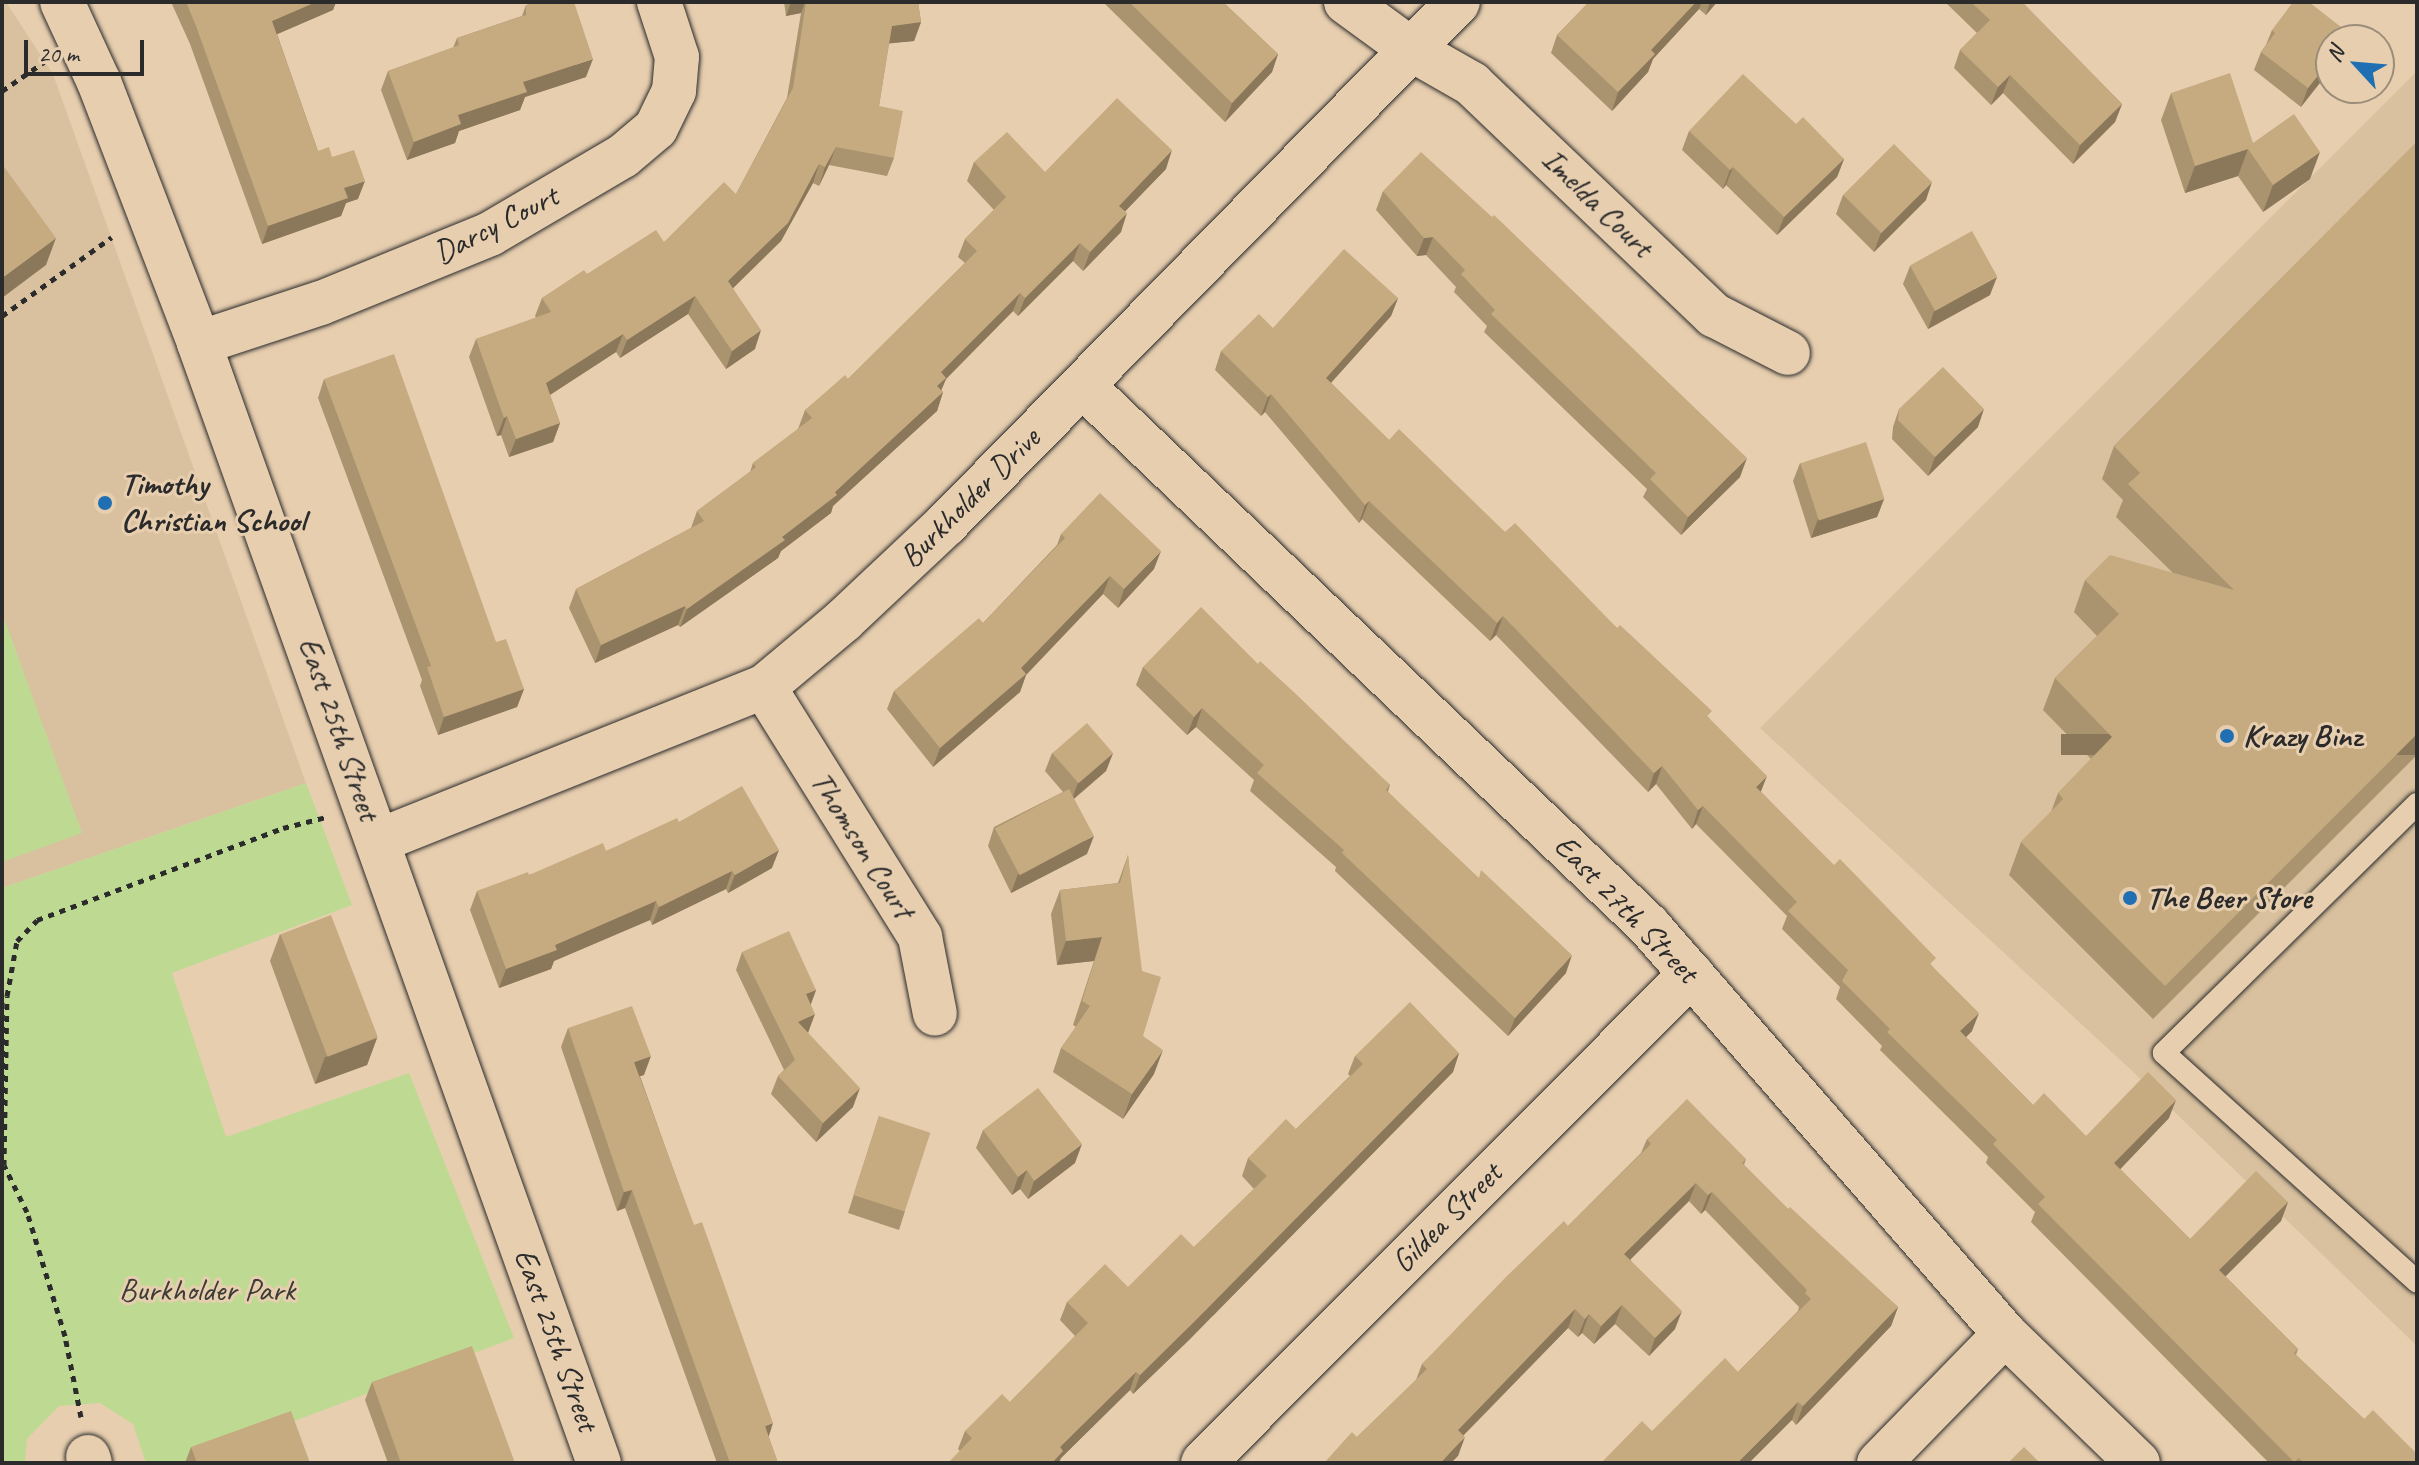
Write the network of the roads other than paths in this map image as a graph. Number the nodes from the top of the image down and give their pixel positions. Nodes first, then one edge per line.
1 (62, 2) edge
2 (659, 2) edge
3 (1346, 2) edge
4 (1458, 2) edge
5 (1409, 48) junction
6 (199, 343) junction
7 (1788, 353) dead end
8 (1083, 386) junction
9 (764, 687) junction
10 (2417, 804) edge
11 (372, 824) junction
12 (1691, 974) junction
13 (935, 1014) dead end
14 (2417, 1282) edge
15 (2005, 1334) junction
16 (599, 1463) edge
17 (1203, 1463) edge
18 (1879, 1463) edge
19 (2138, 1463) edge

1 - 6 street, East 25th Street
2 - 6 street, Darcy Court
3 - 5 street
4 - 5 street, Burkholder Drive
5 - 7 street, Imelda Court
5 - 8 street, Burkholder Drive
6 - 11 street, East 25th Street
8 - 9 street, Burkholder Drive
8 - 12 street, East 27th Street
9 - 11 street, Burkholder Drive
9 - 13 street, Thomson Court
10 - 14 lane
11 - 16 street, East 25th Street
12 - 15 street, East 27th Street
12 - 17 street, Gildea Street
15 - 18 street
15 - 19 street, East 27th Street

